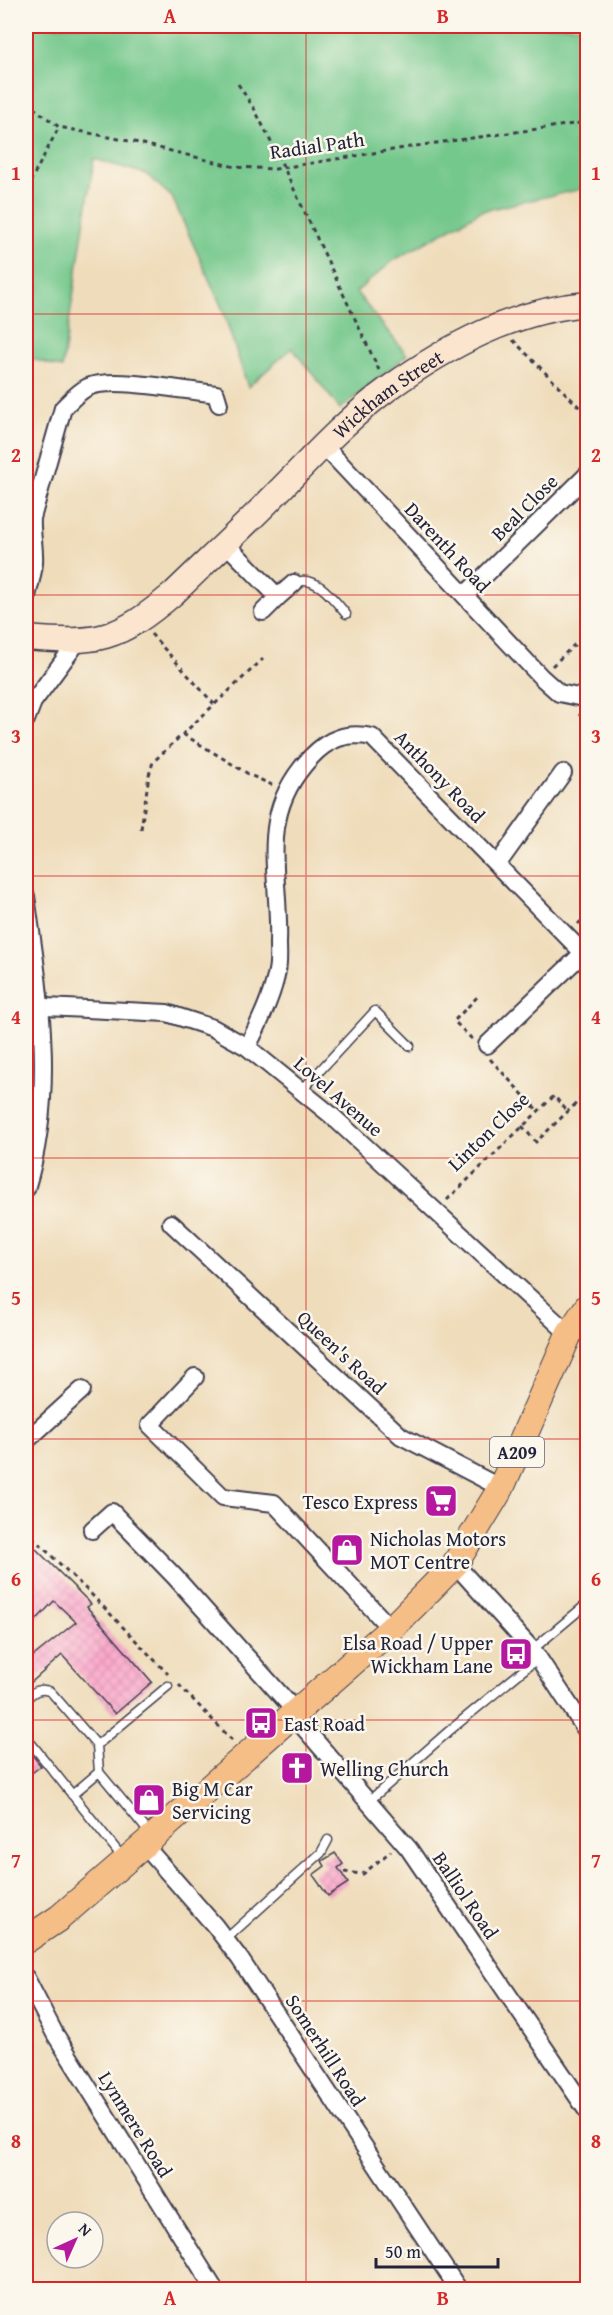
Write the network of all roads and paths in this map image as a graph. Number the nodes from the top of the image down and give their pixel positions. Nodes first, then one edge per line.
1 (238, 84) dead end
2 (26, 102) edge
3 (588, 122) edge
4 (59, 127) junction
5 (283, 166) junction
6 (26, 190) edge
7 (588, 304) edge
8 (498, 325) junction
9 (388, 388) junction
10 (219, 404) dead end
11 (588, 416) edge
12 (325, 447) junction
13 (588, 474) edge
14 (226, 544) junction
15 (294, 583) joint
16 (465, 595) junction
17 (278, 597) junction
18 (26, 602) edge
19 (263, 612) dead end
20 (346, 614) dead end
21 (588, 632) edge
22 (26, 638) edge
23 (78, 641) junction
24 (162, 646) dead end
25 (262, 658) dead end
26 (541, 676) junction
27 (588, 699) edge
28 (214, 704) junction
29 (26, 720) edge
30 (183, 734) junction
31 (563, 773) dead end
32 (287, 792) junction
33 (141, 829) dead end
34 (498, 865) junction
35 (26, 896) edge
36 (585, 956) edge
37 (34, 1007) edge
38 (410, 1046) dead end
39 (487, 1046) dead end
40 (247, 1047) junction
41 (302, 1090) junction
42 (588, 1092) edge
43 (568, 1112) junction
44 (522, 1126) junction
45 (26, 1189) edge
46 (435, 1211) junction
47 (171, 1223) dead end
48 (588, 1306) edge
49 (569, 1334) junction
50 (195, 1377) dead end
51 (82, 1390) dead end
52 (26, 1441) edge
53 (501, 1488) junction
54 (92, 1530) dead end
55 (26, 1531) edge
56 (455, 1564) junction
57 (588, 1602) edge
58 (391, 1629) junction
59 (535, 1654) junction
60 (168, 1686) dead end
61 (26, 1699) edge
62 (295, 1714) junction
63 (588, 1733) edge
64 (26, 1737) edge
65 (97, 1746) junction
66 (247, 1755) junction
67 (99, 1772) junction
68 (72, 1795) junction
69 (369, 1801) junction
70 (328, 1840) dead end
71 (403, 1842) junction
72 (141, 1848) junction
73 (344, 1872) dead end
74 (26, 1939) edge
75 (226, 1939) junction
76 (26, 1978) edge
77 (588, 2112) edge
78 (214, 2289) edge
79 (459, 2289) edge

1 - 5 path
2 - 4 path, Radial Path
3 - 5 path, Radial Path
4 - 5 path, Radial Path
4 - 6 path
5 - 9 path
7 - 8 street, Wickham Street
8 - 9 street, Wickham Street
8 - 11 path
9 - 12 street, Wickham Street
10 - 18 street
12 - 14 street, Wickham Street
12 - 16 street, Darenth Road
13 - 16 street, Beal Close
14 - 17 street
14 - 23 street, Wickham Street
15 - 17 street
15 - 20 lane
16 - 26 street, Darenth Road
17 - 19 street
21 - 26 path
22 - 23 street, Wickham Street
23 - 29 street
24 - 28 path
25 - 28 path
26 - 27 street, Darenth Road
28 - 30 path
30 - 32 path
30 - 33 path
31 - 34 street
32 - 34 street, Anthony Road
32 - 40 street, Anthony Road
34 - 36 street, Anthony Road
35 - 37 street
36 - 39 street
37 - 40 street, Lovel Avenue
37 - 45 street
38 - 41 lane
40 - 41 street, Lovel Avenue
41 - 46 street, Lovel Avenue
42 - 43 path, Linton Close
43 - 44 path, Linton Close
43 - 44 path, Linton Close
44 - 46 path, Linton Close
46 - 49 street, Lovel Avenue
47 - 53 street, Queen's Road
48 - 49 main road, A209
49 - 53 main road, A209
50 - 58 street
51 - 52 street
53 - 56 main road, A209
54 - 62 street
55 - 66 path
56 - 58 main road, A209
56 - 59 street
57 - 59 lane
58 - 62 main road, A209
59 - 63 street
59 - 69 lane
60 - 65 lane
61 - 65 lane
62 - 66 main road, A209
62 - 69 street, Balliol Road
64 - 68 lane
65 - 67 lane
66 - 72 main road, A209
67 - 68 lane
67 - 72 lane
68 - 72 lane
69 - 71 street, Balliol Road
70 - 75 lane
71 - 73 path
71 - 77 street, Balliol Road
72 - 74 main road, A209
72 - 75 street, Somerhill Road
75 - 79 street, Somerhill Road
76 - 78 street, Lynmere Road

